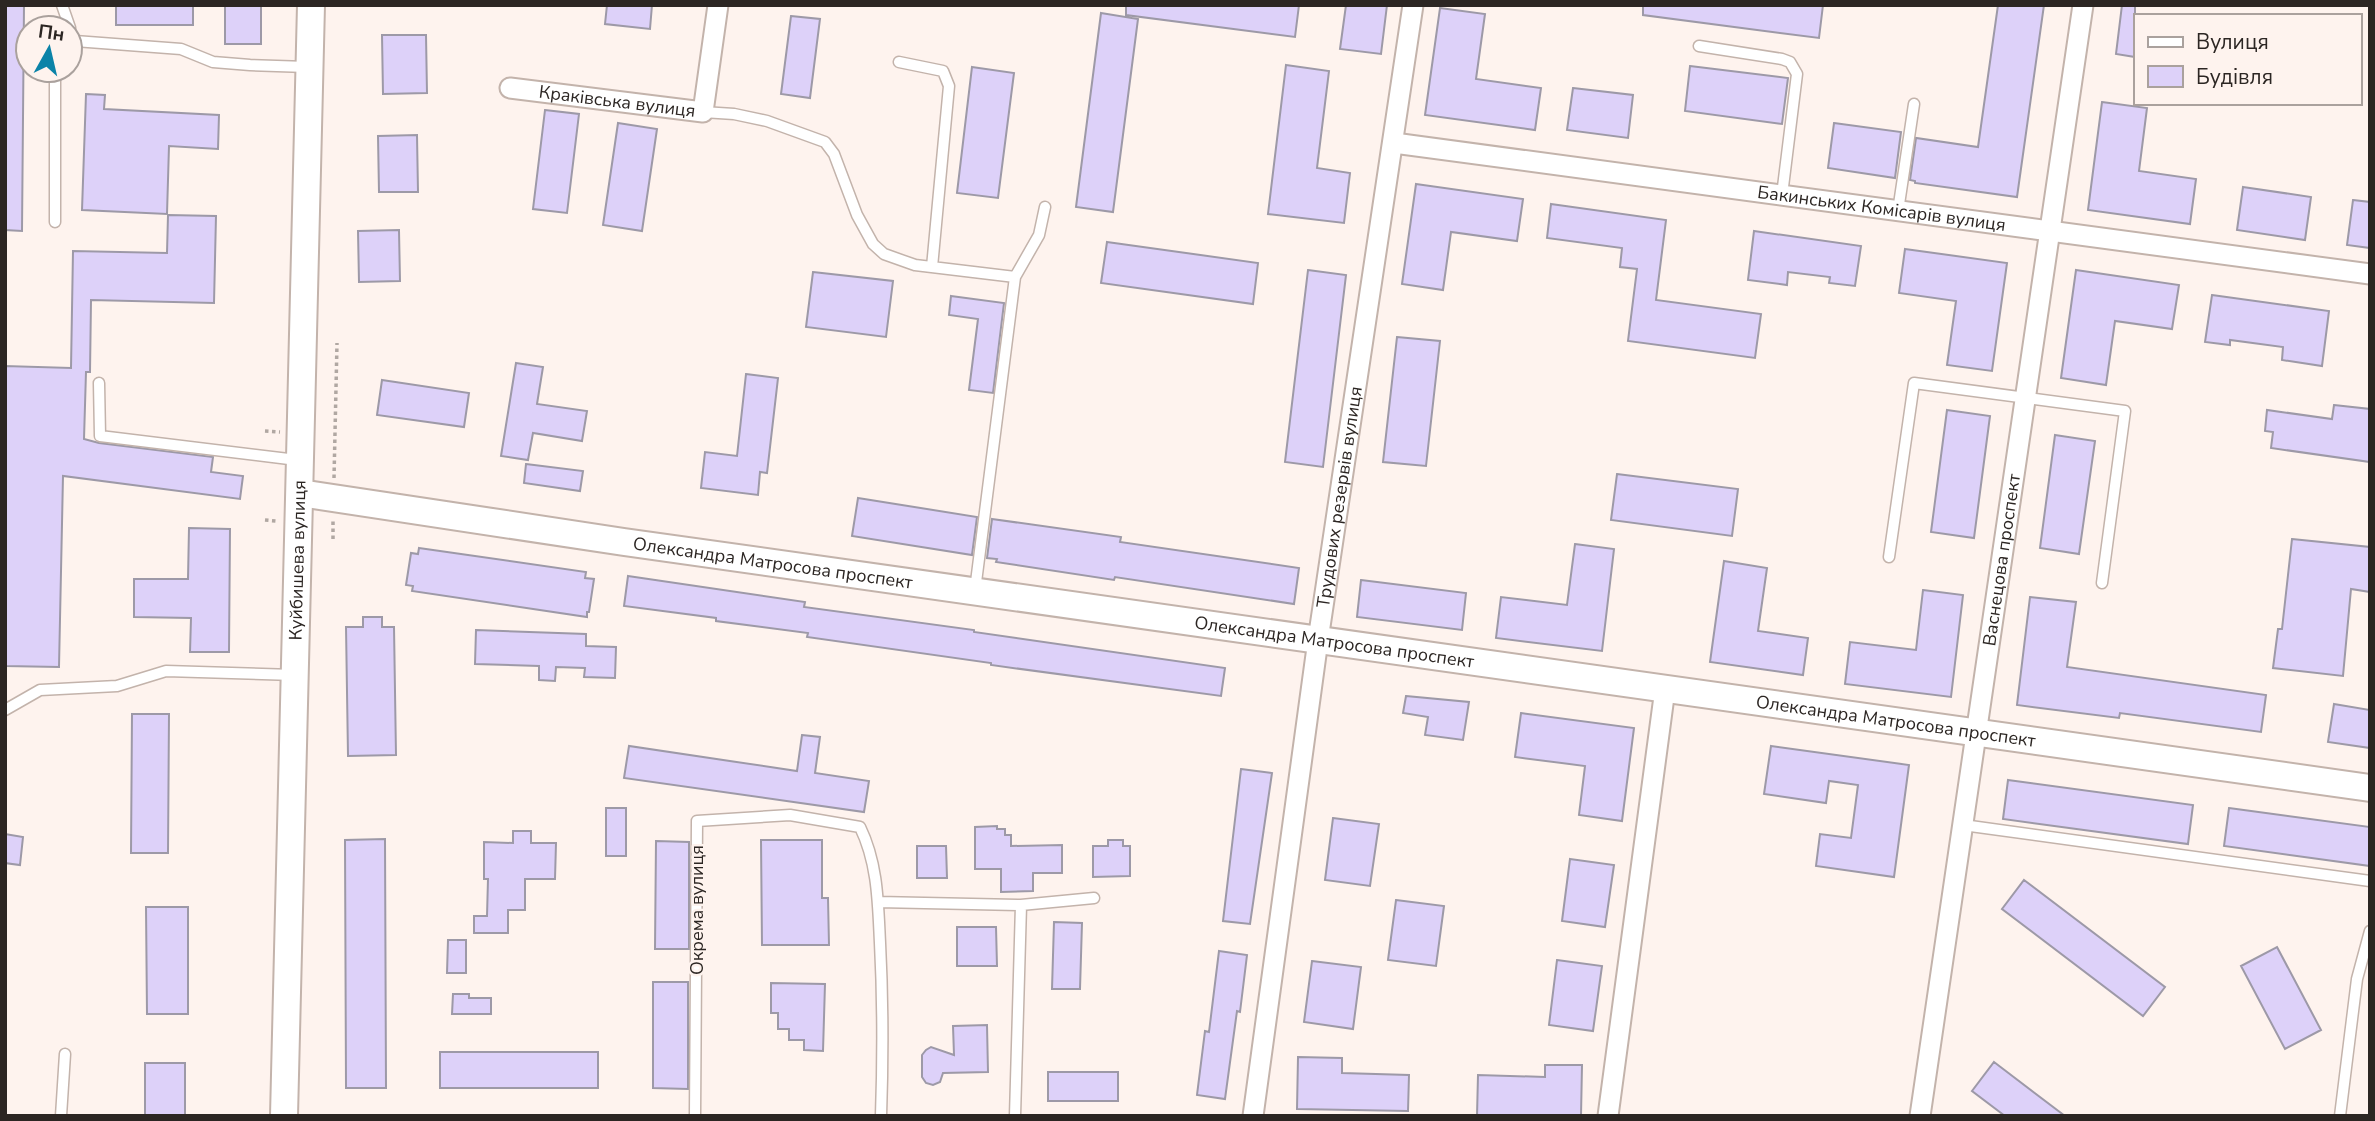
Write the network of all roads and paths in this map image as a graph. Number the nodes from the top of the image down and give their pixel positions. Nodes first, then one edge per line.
1 (312, 5) edge
2 (718, 5) edge
3 (1413, 5) edge
4 (2083, 5) edge
5 (84, 44) edge
6 (1699, 46) dead end
7 (899, 62) dead end
8 (310, 67) junction
9 (55, 84) edge
10 (510, 88) dead end
11 (1914, 104) dead end
12 (703, 112) junction
13 (1394, 143) junction
14 (1782, 195) junction
15 (1045, 207) dead end
16 (1898, 211) junction
17 (55, 222) dead end
18 (2050, 231) junction
19 (932, 267) junction
20 (2370, 274) edge
21 (1015, 277) junction
22 (337, 343) dead end
23 (99, 383) dead end
24 (2025, 398) junction
25 (301, 461) junction
26 (299, 493) junction
27 (333, 498) junction
28 (333, 539) dead end
29 (1889, 557) dead end
30 (2102, 583) dead end
31 (975, 591) junction
32 (1318, 640) junction
33 (295, 675) junction
34 (1665, 689) junction
35 (5, 710) edge
36 (1976, 732) junction
37 (2370, 788) edge
38 (1963, 825) junction
39 (2370, 881) edge
40 (1094, 898) dead end
41 (878, 902) junction
42 (1021, 905) junction
43 (2370, 931) edge
44 (65, 1054) dead end
45 (61, 1116) edge
46 (284, 1116) edge
47 (695, 1116) edge
48 (881, 1116) edge
49 (1015, 1116) edge
50 (1253, 1116) edge
51 (1608, 1116) edge
52 (1920, 1116) edge
53 (2340, 1116) edge

1 - 8 main road, Куйбишева вулиця
2 - 12 street, Краківська вулиця
3 - 13 street, Трудових резервів вулиця
4 - 18 street, Васнецова проспект
5 - 8 lane
6 - 14 lane
7 - 19 lane
8 - 25 main road, Куйбишева вулиця
9 - 17 lane
10 - 12 street, Краківська вулиця
11 - 16 lane
12 - 19 lane
13 - 14 street, Бакинських Комісарів вулиця
13 - 32 street, Трудових резервів вулиця
14 - 16 street, Бакинських Комісарів вулиця
15 - 21 lane
16 - 18 street, Бакинських Комісарів вулиця
18 - 20 street, Бакинських Комісарів вулиця
18 - 24 street, Васнецова проспект
19 - 21 lane
21 - 31 lane
22 - 27 path
23 - 25 lane
24 - 29 lane
24 - 30 lane
24 - 36 street, Васнецова проспект
25 - 26 main road, Куйбишева вулиця
26 - 27 main road, Олександра Матросова проспект
26 - 33 main road, Куйбишева вулиця
27 - 28 path
27 - 31 main road, Олександра Матросова проспект
31 - 32 main road, Олександра Матросова проспект
32 - 34 main road, Олександра Матросова проспект
32 - 50 street, Трудових резервів вулиця
33 - 35 lane
33 - 46 main road, Куйбишева вулиця
34 - 36 main road, Олександра Матросова проспект
34 - 51 street
36 - 37 main road, Олександра Матросова проспект
36 - 38 street, Васнецова проспект
38 - 39 lane
38 - 52 street, Васнецова проспект
40 - 42 lane
41 - 42 lane
41 - 47 lane, Окрема вулиця
41 - 48 lane, Окрема вулиця
42 - 49 lane
43 - 53 lane
44 - 45 lane

